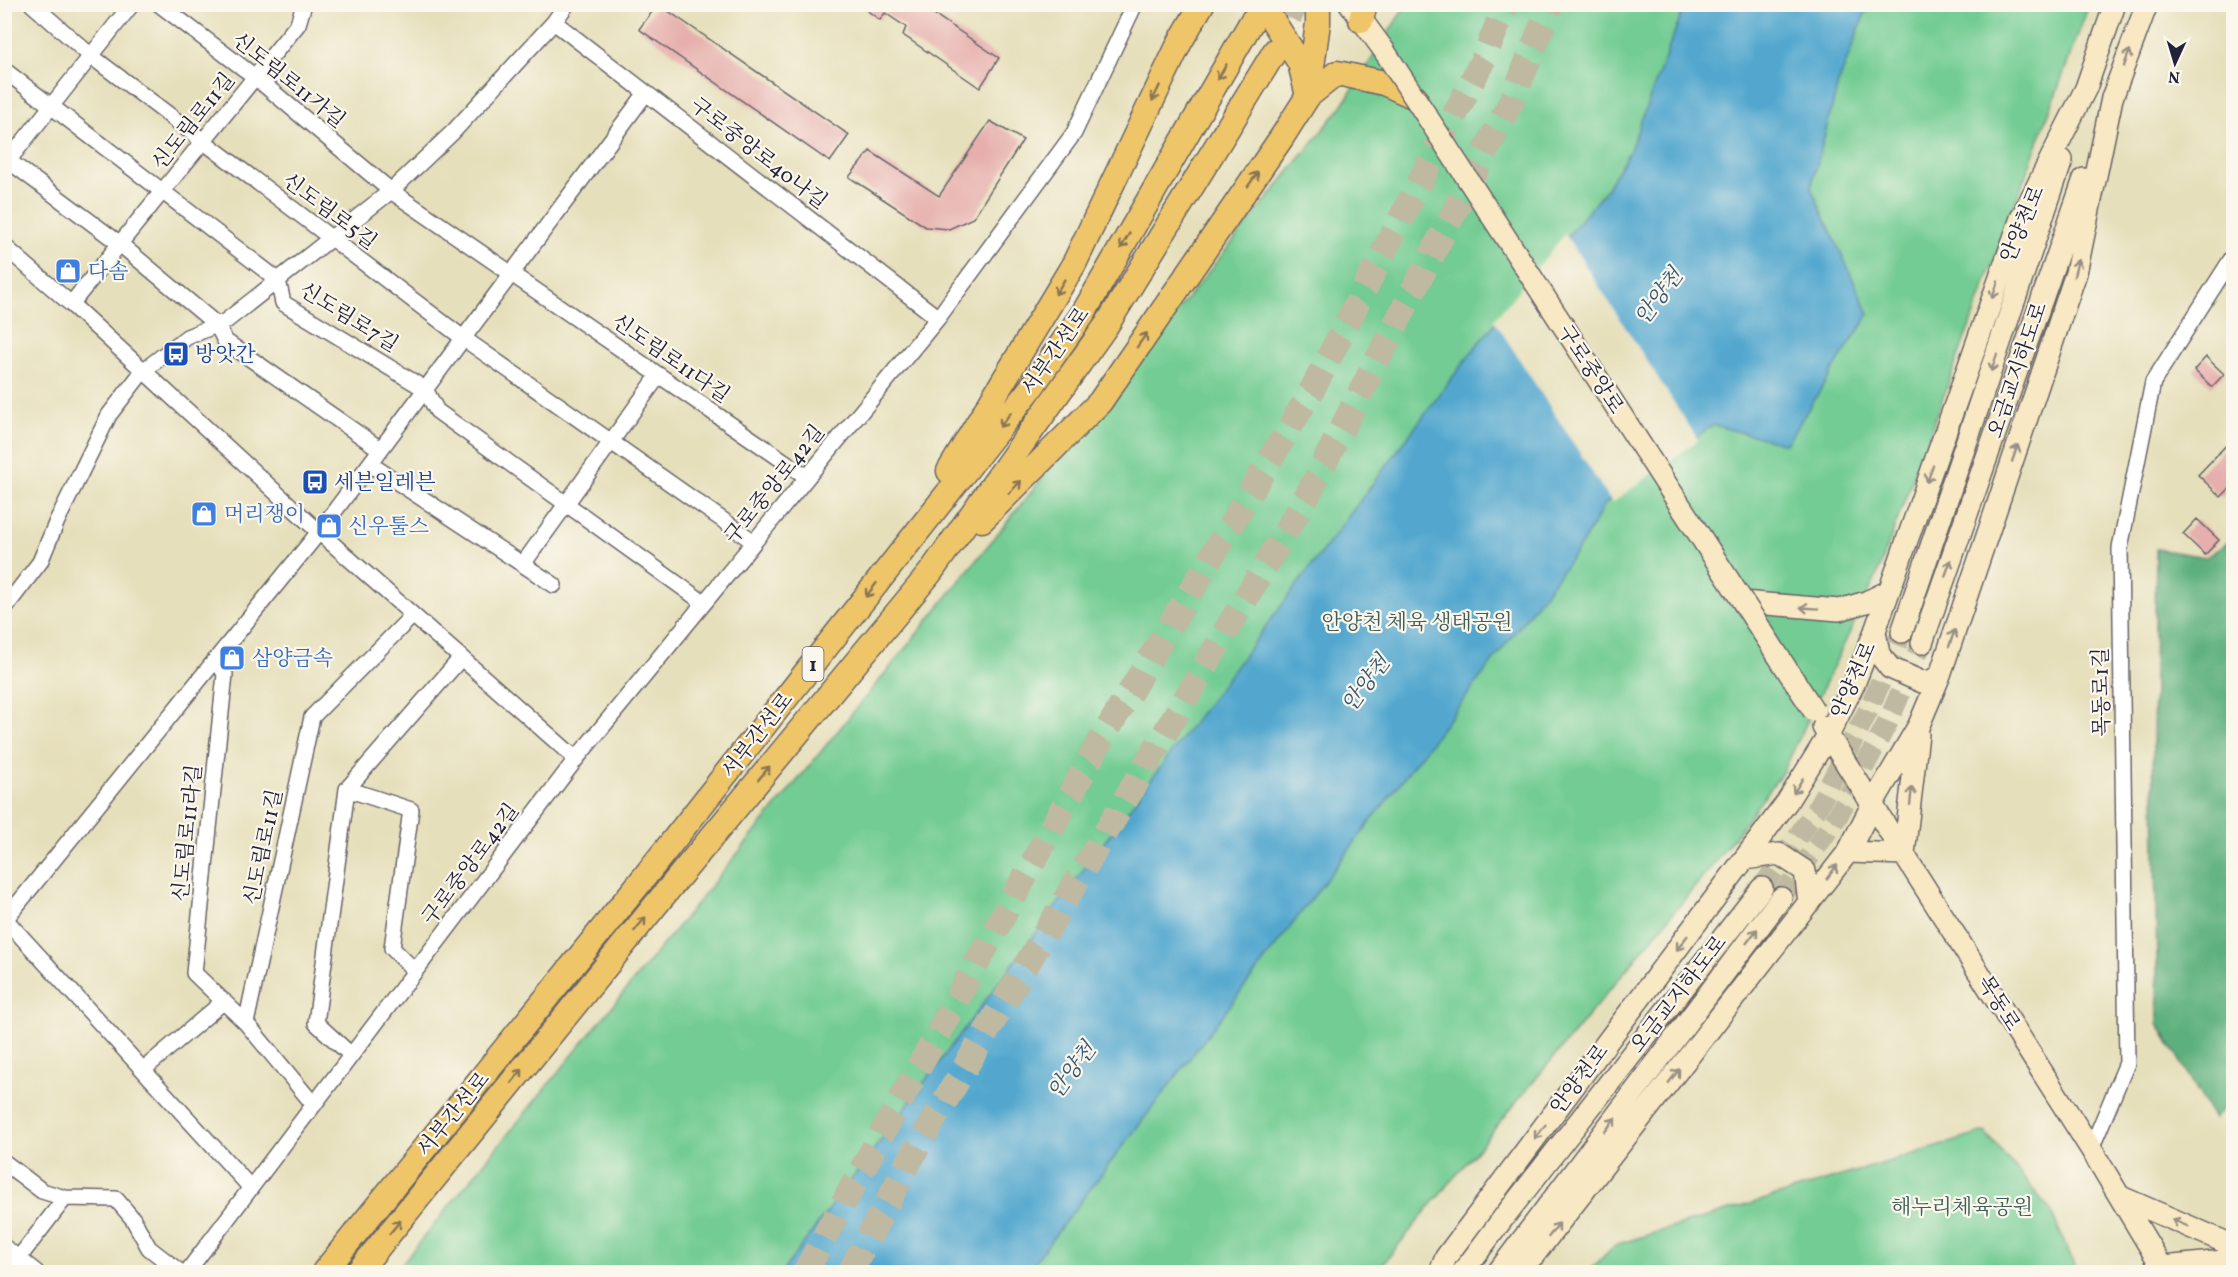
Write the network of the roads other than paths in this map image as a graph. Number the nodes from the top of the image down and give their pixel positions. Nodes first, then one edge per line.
1 (32, 4) edge
2 (132, 4) edge
3 (159, 4) edge
4 (304, 4) edge
5 (567, 4) edge
6 (1135, 4) edge
7 (1202, 4) edge
8 (1318, 4) edge
9 (2115, 4) edge
10 (2147, 4) edge
11 (1359, 10) edge
12 (1257, 13) edge
13 (554, 22) junction
14 (1275, 51) tunnel mouth
15 (91, 57) junction
16 (4, 70) edge
17 (255, 77) junction
18 (2086, 88) junction
19 (646, 93) junction
20 (1308, 96) junction
21 (1415, 98) junction
22 (2112, 98) junction
23 (52, 106) junction
24 (203, 141) junction
25 (7, 163) edge
26 (391, 190) junction
27 (163, 192) junction
28 (331, 238) junction
29 (120, 244) junction
30 (4, 246) edge
31 (2234, 255) edge
32 (512, 273) junction
33 (278, 280) junction
34 (71, 304) junction
35 (938, 318) junction
36 (217, 325) junction
37 (463, 338) junction
38 (143, 371) junction
39 (659, 375) junction
40 (425, 389) junction
41 (611, 441) junction
42 (381, 449) junction
43 (370, 464) junction
44 (807, 477) junction
45 (566, 503) junction
46 (319, 532) junction
47 (754, 542) junction
48 (897, 558) junction
49 (523, 564) junction
50 (930, 573) junction
51 (554, 585) dead end
52 (1887, 592) junction
53 (1743, 602) junction
54 (704, 603) junction
55 (4, 609) edge
56 (413, 615) junction
57 (1875, 631) junction
58 (1902, 632) tunnel mouth
59 (1922, 643) tunnel mouth
60 (461, 658) junction
61 (216, 659) junction
62 (1940, 675) junction
63 (1919, 725) junction
64 (1828, 736) junction
65 (576, 759) junction
66 (347, 789) junction
67 (1872, 803) junction
68 (1848, 852) junction
69 (1904, 854) junction
70 (1745, 859) junction
71 (1762, 888) tunnel mouth
72 (1781, 898) tunnel mouth
73 (1809, 903) junction
74 (7, 913) edge
75 (415, 971) junction
76 (224, 1001) junction
77 (246, 1023) junction
78 (351, 1055) junction
79 (143, 1070) junction
80 (314, 1105) junction
81 (2091, 1149) junction
82 (4, 1162) edge
83 (251, 1188) junction
84 (2121, 1197) junction
85 (65, 1198) junction
86 (2234, 1246) edge
87 (4, 1247) edge
88 (19, 1258) junction
89 (2234, 1260) edge
90 (2164, 1270) edge
91 (8, 1272) edge
92 (36, 1272) edge
93 (180, 1272) edge
94 (187, 1272) edge
95 (324, 1272) edge
96 (358, 1272) edge
97 (1440, 1272) edge
98 (1463, 1272) edge
99 (1498, 1272) edge
100 (1514, 1272) edge

1 - 15 street, 신도림로5길
2 - 15 street
3 - 17 street, 신도림로11가길
4 - 17 street, 신도림로11길
5 - 13 street
6 - 35 street, 구로중앙로42길
7 -> 48 main road
8 - 20 main road
9 - 18 main road, 안양천로
22 -> 10 main road
11 - 21 main road, 구로중앙로, bridge
12 - 20 main road
12 -> 48 main road, 서부간선로 / 1
13 - 19 street, 구로중앙로40나길
13 - 26 street
14 - 50 main road, 서부간선로 / 1
15 - 23 street
15 - 24 street, 신도림로5길
16 - 23 street, 신도림로7길
17 - 24 street, 신도림로11길
17 - 26 street, 신도림로11가길
18 -> 52 main road, 안양천로
18 -> 58 main road, 오금교지하도로
19 - 32 street
19 - 35 street, 구로중앙로40나길
20 - 21 main road
50 -> 20 main road
21 - 53 main road, 구로중앙로, bridge
59 -> 22 main road, 오금교지하도로
62 -> 22 main road
23 - 25 street
23 - 27 street, 신도림로7길
24 - 27 street, 신도림로11길
24 - 28 street, 신도림로5길
25 - 29 street
26 - 28 street
26 - 32 street, 신도림로11다길
27 - 29 street, 신도림로11길
27 - 33 street, 신도림로7길
28 - 33 street
28 - 37 street, 신도림로5길
29 - 34 street, 신도림로11길
29 - 36 street
30 - 34 street
31 - 81 street, 목동로1길
32 - 37 street
32 - 39 street, 신도림로11다길
33 - 36 street
33 - 40 street, 신도림로7길
34 - 38 street
35 - 44 street, 구로중앙로42길
36 - 38 street
36 - 42 street
37 - 40 street
37 - 41 street, 신도림로5길
38 - 46 street
38 - 55 street
39 - 41 street
39 - 44 street, 신도림로11다길
40 - 42 street
40 - 45 street, 신도림로7길
41 - 45 street
41 - 47 street, 신도림로5길
42 - 43 street
43 - 46 street
43 - 49 street
44 - 47 street, 구로중앙로42길
45 - 49 street
45 - 54 street, 신도림로7길
46 - 56 street
46 - 61 street
47 - 54 street, 구로중앙로42길
48 -> 95 main road, 서부간선로 / 1
49 - 51 street
96 -> 50 main road, 서부간선로 / 1
52 -> 53 main road
52 - 57 main road, 안양천로
53 - 64 main road, 구로중앙로, bridge
54 - 65 street, 구로중앙로42길
56 - 60 street
56 - 77 street, 신도림로11길
57 - 62 main road
57 - 64 main road, 안양천로
60 - 65 street
60 - 66 street
61 - 74 street
61 - 76 street, 신도림로11라길
62 - 63 main road
63 - 67 main road
69 -> 63 main road
64 - 67 main road, 목동로
64 -> 70 main road, 안양천로
65 - 75 street, 구로중앙로42길
66 - 75 street, 구로중앙로42길
66 - 78 street
67 - 68 main road
67 - 69 main road, 목동로
68 - 69 main road
73 -> 68 main road
69 - 81 main road, 목동로
70 - 73 main road
70 -> 97 main road, 안양천로
71 - 98 main road, 오금교지하도로
99 -> 72 main road, 오금교지하도로
100 -> 73 main road
74 - 79 street
75 - 78 street, 구로중앙로42길
76 - 77 street, 신도림로11라길
76 - 79 street
77 - 80 street
78 - 80 street, 구로중앙로42길
79 - 83 street
80 - 83 street, 구로중앙로42길
81 - 84 main road, 목동로
82 - 85 street
83 - 94 street, 구로중앙로42길
86 -> 84 main road
84 - 90 main road, 목동로
85 - 88 street
85 - 93 street
87 - 88 street
88 - 91 street
88 - 92 street
89 - 90 main road

